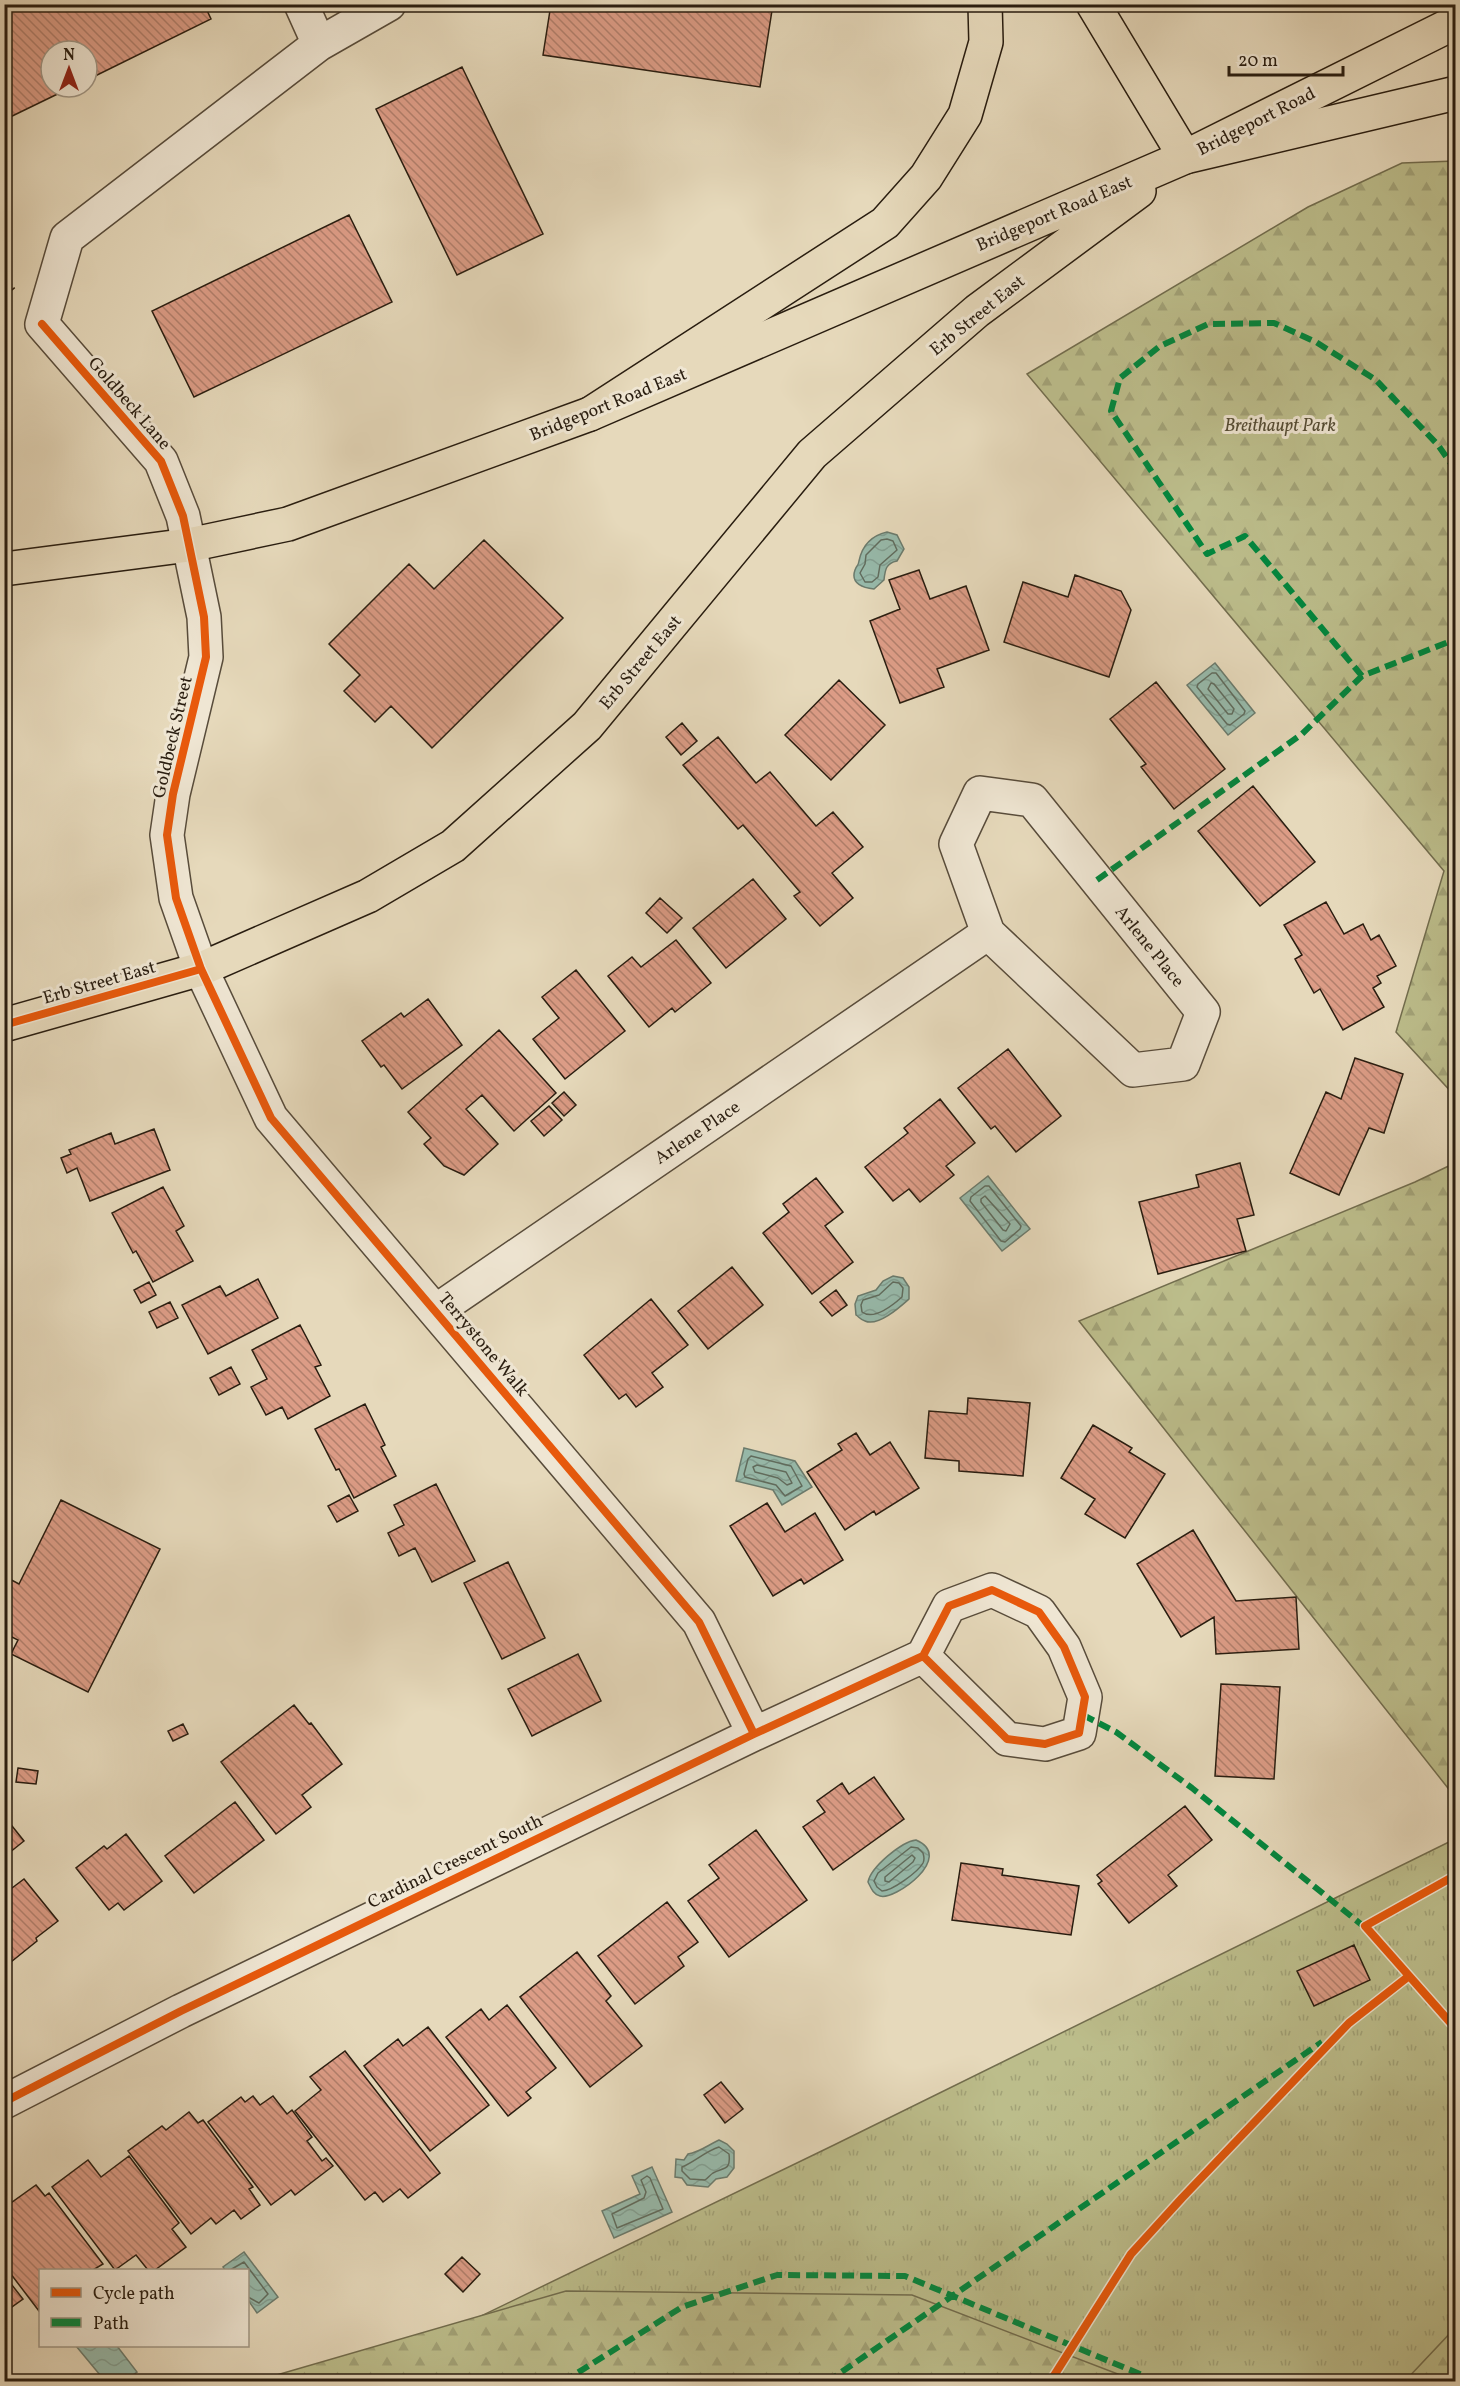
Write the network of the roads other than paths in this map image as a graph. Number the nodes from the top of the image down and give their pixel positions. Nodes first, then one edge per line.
1 (301, 4) edge
2 (389, 4) edge
3 (985, 4) edge
4 (1093, 4) edge
5 (1455, 22) edge
6 (319, 44) junction
7 (1455, 93) edge
8 (1185, 157) junction
9 (590, 414) junction
10 (189, 545) junction
11 (4, 569) edge
12 (988, 933) junction
13 (201, 969) junction
14 (4, 1024) edge
15 (436, 1311) junction
16 (923, 1656) junction
17 (754, 1734) junction
18 (4, 2102) edge

1 - 6 street
2 - 6 street
3 - 9 main road
4 - 8 main road
5 - 8 main road, Bridgeport Road
6 - 10 street, Goldbeck Lane
7 - 8 main road
8 - 9 main road, Bridgeport Road East
8 - 13 main road, Erb Street East
9 - 10 main road, Bridgeport Road East
10 - 11 main road, Bridgeport Road East
10 - 13 street, Goldbeck Street
12 - 12 street, Arlene Place
12 - 15 street, Arlene Place
13 - 14 main road, Erb Street East
13 - 15 street, Terrystone Walk
15 - 17 street, Terrystone Walk
16 - 16 street
16 - 17 street, Cardinal Crescent South
17 - 18 street, Cardinal Crescent South

